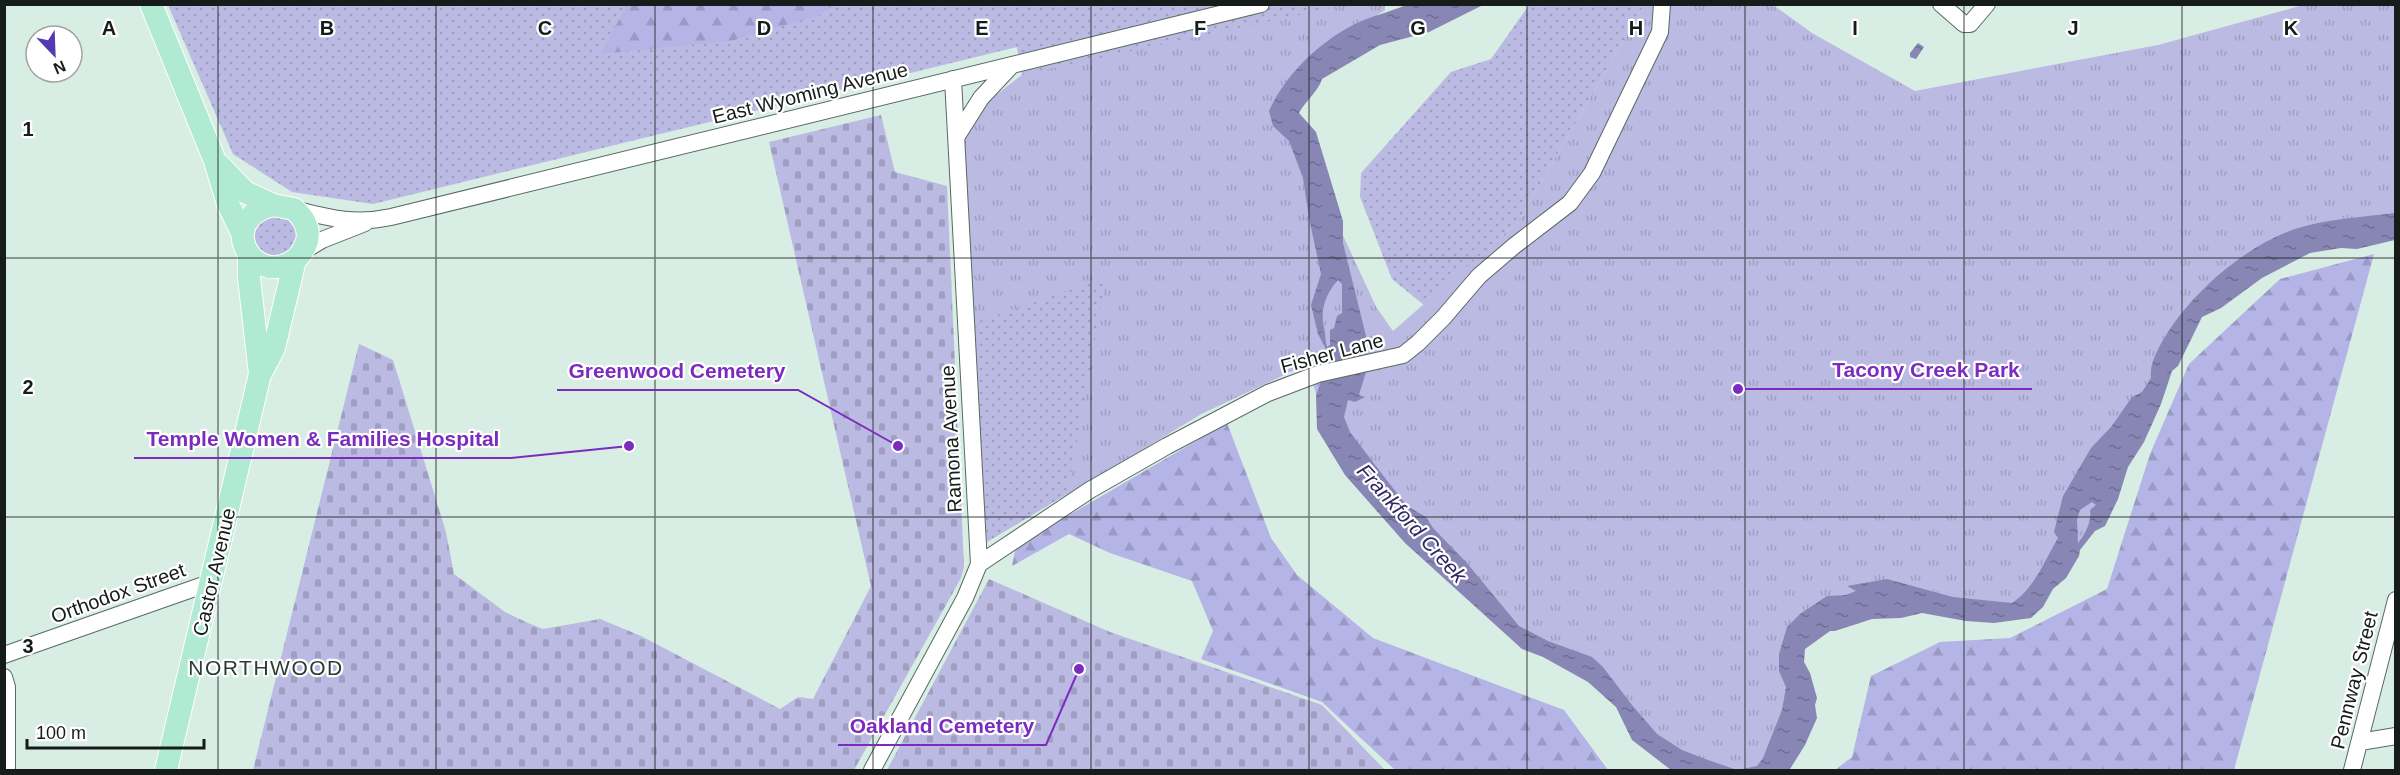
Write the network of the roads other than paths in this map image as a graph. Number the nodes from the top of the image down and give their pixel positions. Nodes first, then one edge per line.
1 (151, 4) edge
2 (1261, 4) edge
3 (1662, 4) edge
4 (1941, 4) edge
5 (1987, 4) edge
6 (1012, 65) junction
7 (953, 79) junction
8 (956, 136) junction
9 (215, 161) junction
10 (283, 207) junction
11 (369, 222) junction
12 (242, 233) junction
13 (249, 255) junction
14 (298, 256) junction
15 (260, 374) junction
16 (979, 564) junction
17 (212, 582) junction
18 (2396, 600) edge
19 (4, 655) edge
20 (4, 677) edge
21 (2396, 736) edge
22 (2360, 742) junction
23 (7, 771) edge
24 (166, 771) edge
25 (872, 771) edge
26 (2352, 771) edge

1 - 9 main road
2 - 6 street, East Wyoming Avenue
3 - 16 street, Fisher Lane
4 - 5 street
6 - 7 street, East Wyoming Avenue
6 - 8 street
7 - 8 street, Ramona Avenue
7 - 11 street, East Wyoming Avenue
8 - 16 street, Ramona Avenue
9 - 10 main road
9 - 12 main road
10 - 11 street, East Wyoming Avenue
10 - 12 main road
10 - 14 main road
11 - 14 street, East Wyoming Avenue
12 - 13 main road
13 - 14 main road
13 - 15 main road, Castor Avenue
14 - 15 main road, Castor Avenue
15 - 17 main road, Castor Avenue
16 - 25 street, Ramona Avenue
17 - 19 street, Orthodox Street
17 - 24 main road, Castor Avenue
18 - 22 street, Pennway Street
20 - 23 street
21 - 22 street
22 - 26 street, Pennway Street

